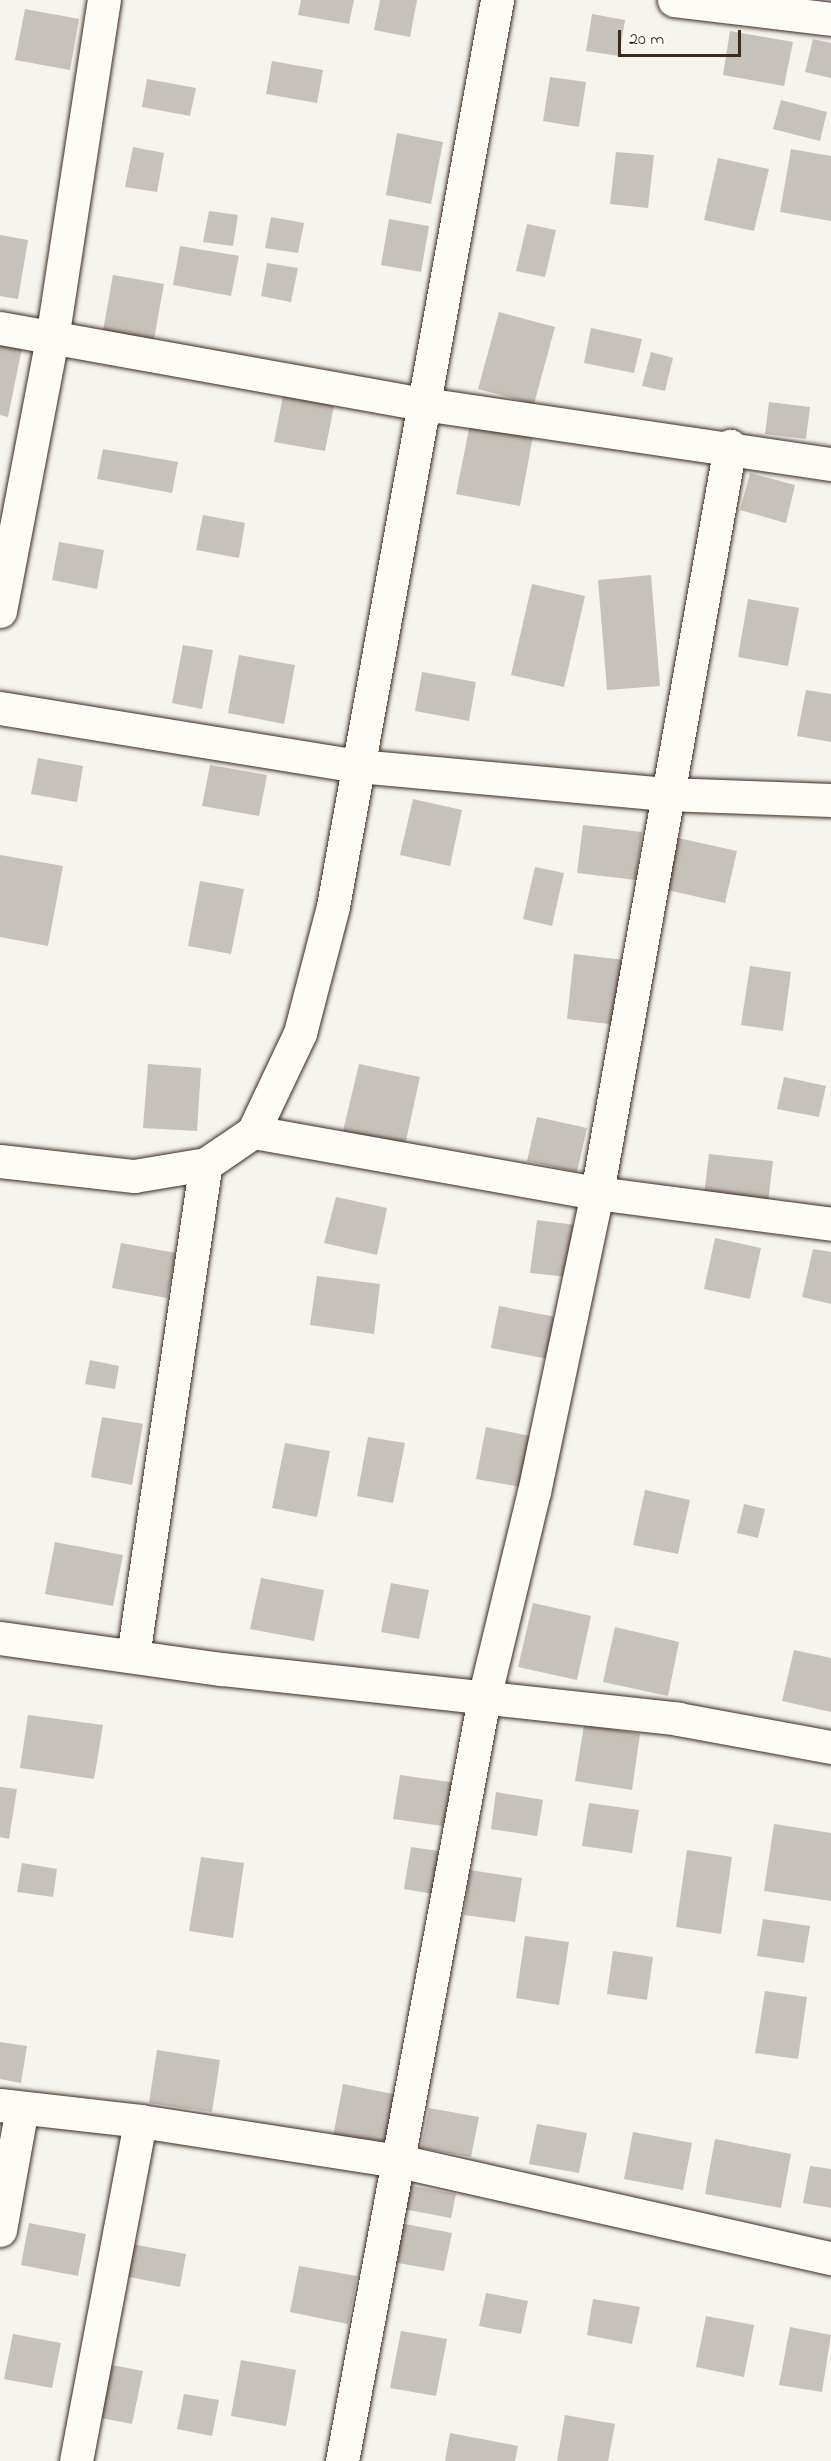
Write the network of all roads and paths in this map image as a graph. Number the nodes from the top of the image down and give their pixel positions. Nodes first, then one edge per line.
1 (104, 0) edge
2 (497, 0) edge
3 (674, 0) edge
4 (822, 12) edge
5 (0, 328) edge
6 (52, 339) junction
7 (424, 404) junction
8 (730, 446) junction
9 (830, 459) edge
10 (0, 611) edge
11 (0, 708) edge
12 (358, 766) junction
13 (666, 794) junction
14 (831, 800) edge
15 (253, 1132) junction
16 (0, 1161) edge
17 (206, 1164) junction
18 (597, 1193) junction
19 (831, 1224) edge
20 (0, 1638) edge
21 (133, 1656) junction
22 (484, 1698) junction
23 (831, 1747) edge
24 (11, 2107) edge
25 (140, 2121) junction
26 (399, 2162) junction
27 (0, 2230) edge
28 (831, 2258) edge
29 (76, 2461) edge
30 (342, 2461) edge

1 - 6 street
2 - 7 street
3 - 4 street
5 - 6 street
6 - 7 street
6 - 10 street
7 - 8 street
7 - 12 street
8 - 9 street
8 - 13 street
11 - 12 street
12 - 13 street
12 - 15 street
13 - 14 street
13 - 18 street
15 - 17 street
15 - 18 street
16 - 17 street
17 - 21 street
18 - 19 street
18 - 22 street
20 - 21 street
21 - 22 street
22 - 23 street
22 - 26 street
24 - 25 street
24 - 27 street
25 - 26 street
25 - 29 street
26 - 28 street
26 - 30 street

